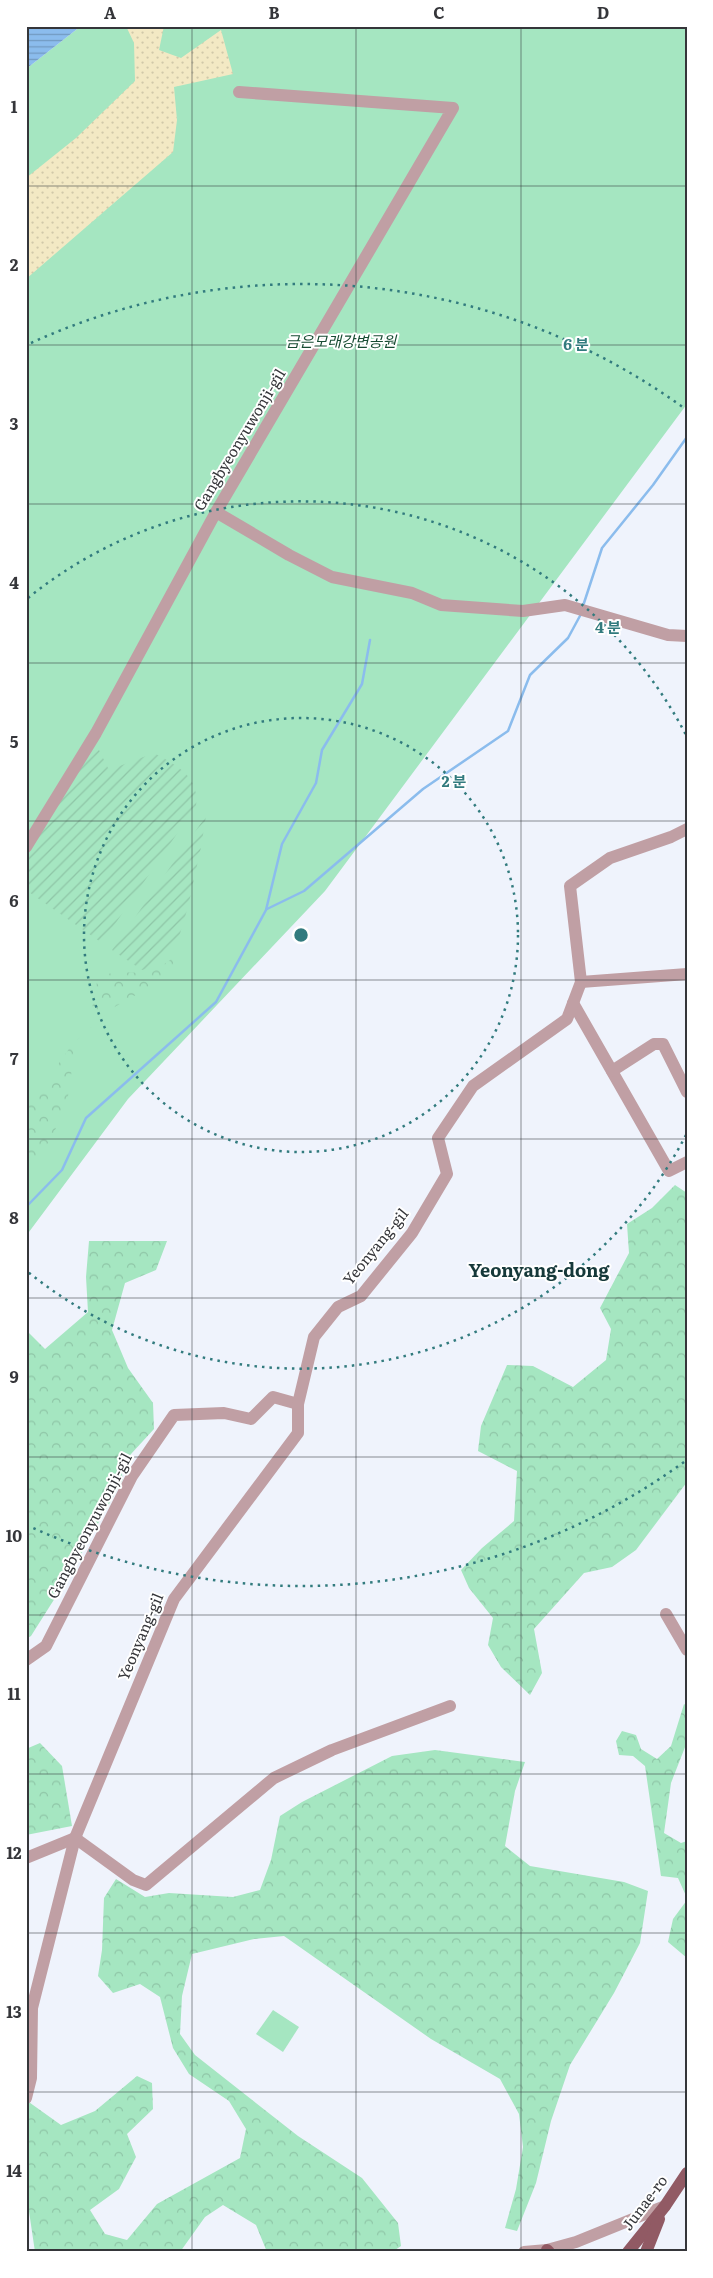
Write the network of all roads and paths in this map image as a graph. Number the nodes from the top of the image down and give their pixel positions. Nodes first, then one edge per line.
1 (239, 92) dead end
2 (216, 512) junction
3 (687, 636) edge
4 (687, 829) edge
5 (26, 847) edge
6 (687, 974) edge
7 (581, 982) junction
8 (573, 1003) junction
9 (612, 1071) junction
10 (687, 1092) edge
11 (687, 1162) edge
12 (298, 1404) junction
13 (666, 1614) dead end
14 (687, 1650) edge
15 (26, 1660) edge
16 (450, 1706) dead end
17 (75, 1838) junction
18 (26, 1858) edge
19 (26, 2098) edge
20 (687, 2173) edge
21 (665, 2206) junction
22 (549, 2251) edge
23 (524, 2252) edge
24 (628, 2252) edge
25 (646, 2252) edge

1 - 2 street, Gangbyeonyuwonji-gil
2 - 3 street
2 - 5 street, Gangbyeonyuwonji-gil
4 - 7 street, Yeonyang-gil
6 - 7 street
7 - 8 street, Yeonyang-gil
8 - 9 street
8 - 12 street, Yeonyang-gil
9 - 10 street
9 - 11 street
12 - 15 street, Gangbyeonyuwonji-gil
12 - 17 street, Yeonyang-gil
13 - 14 street
16 - 17 street
17 - 18 street
17 - 19 street, Yeonyang-gil
20 - 21 main road, Junae-ro
21 - 22 street
21 - 24 main road, Junae-ro
21 - 25 main road
22 - 23 street

